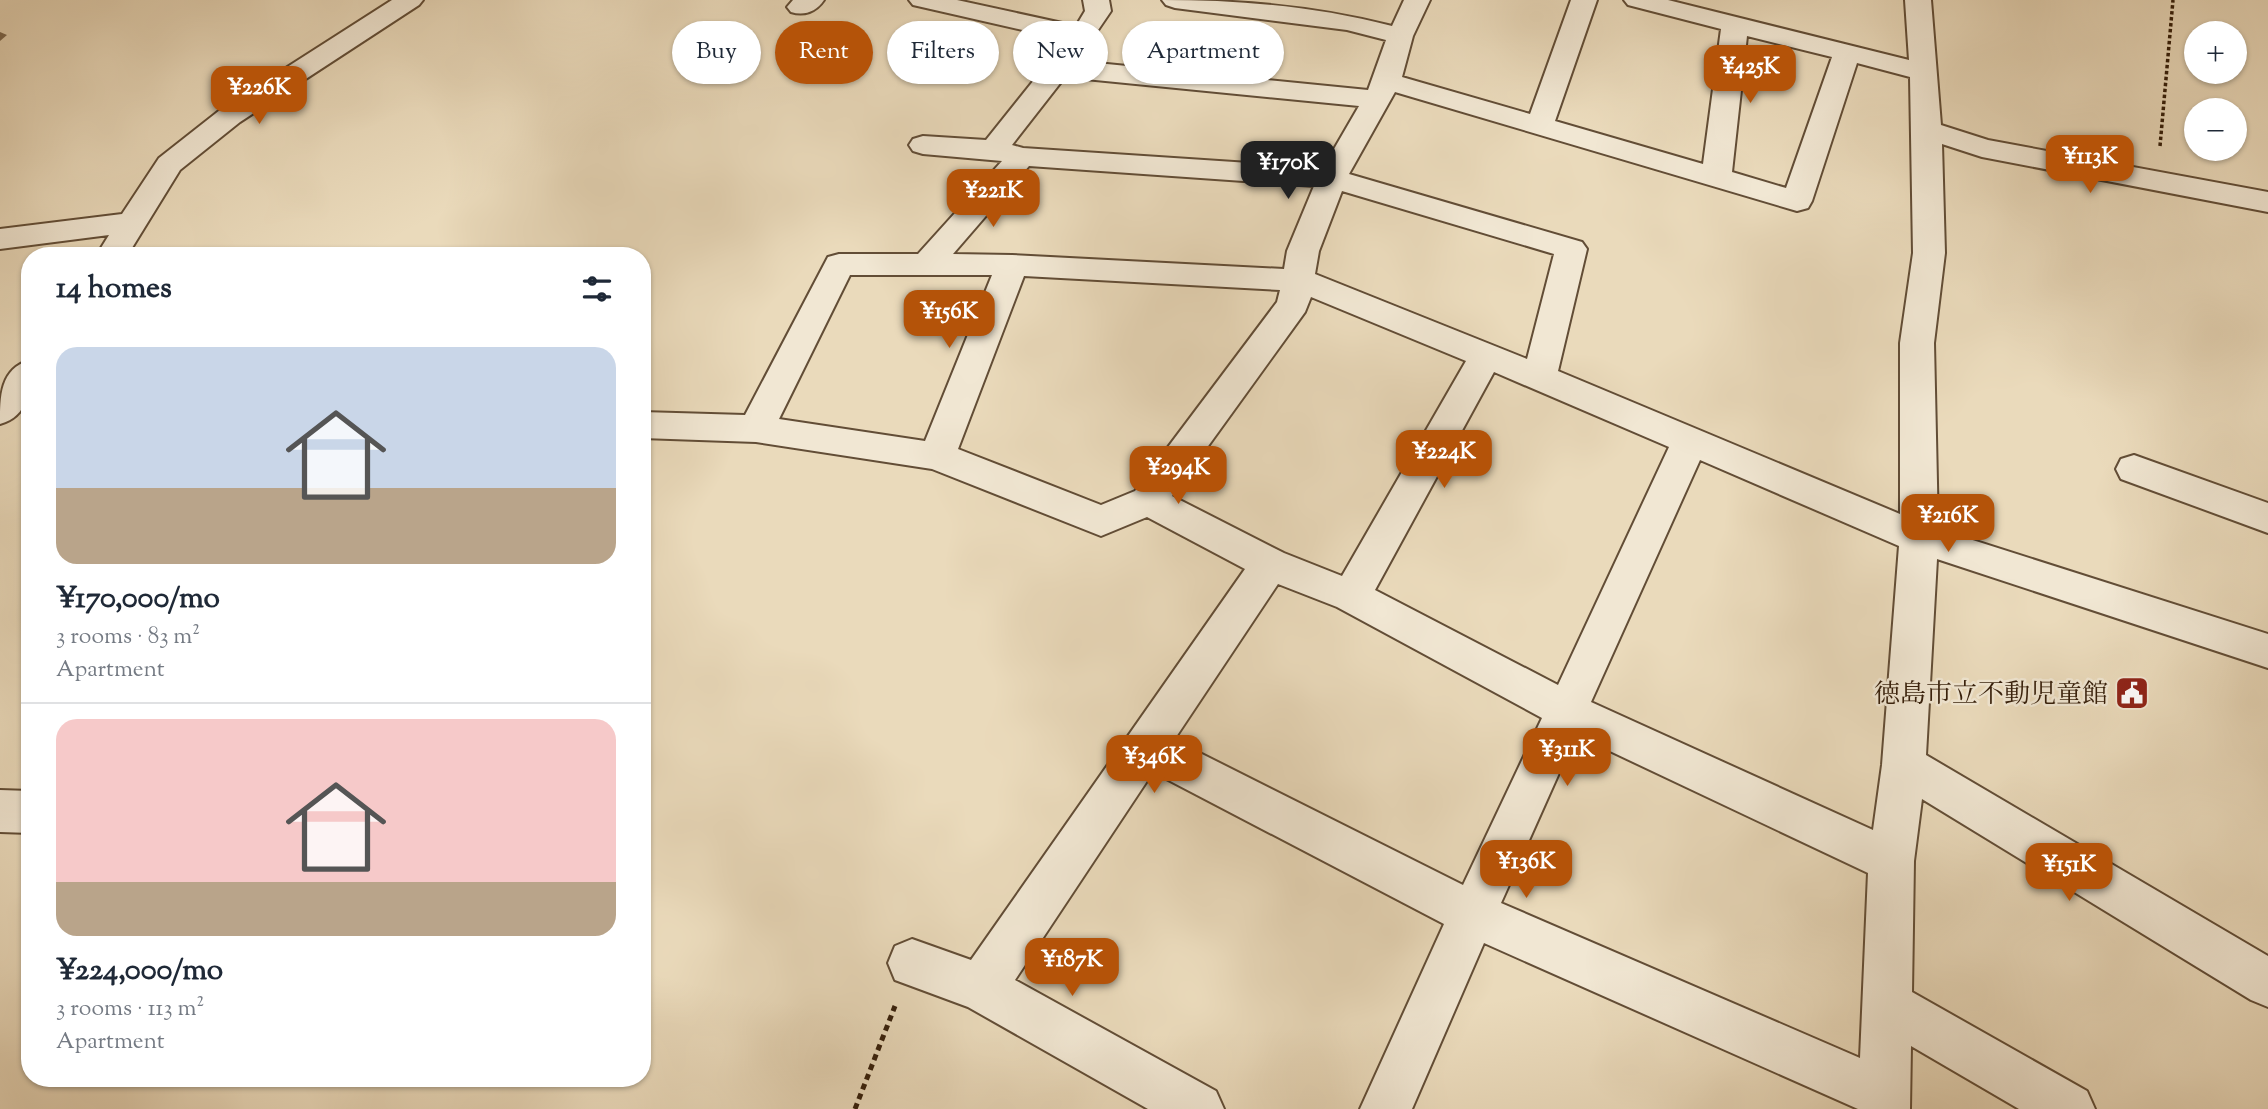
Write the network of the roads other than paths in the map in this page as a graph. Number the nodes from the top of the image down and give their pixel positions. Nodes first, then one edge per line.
1 (410, 0) edge
2 (922, 0) edge
3 (1096, 0) edge
4 (1175, 0) edge
5 (1416, 0) edge
6 (1584, 0) edge
7 (1918, 0) edge
8 (1641, 1) edge
9 (1016, 21) edge
10 (1092, 21) edge
11 (1735, 25) junction
12 (1400, 36) junction
13 (1847, 53) junction
14 (1108, 71) edge
15 (1923, 72) junction
16 (1050, 84) edge
17 (1382, 90) junction
18 (1540, 124) junction
19 (1927, 130) junction
20 (923, 145) dead end
21 (1008, 153) junction
22 (1332, 178) junction
23 (1716, 179) junction
24 (2268, 202) edge
25 (133, 222) junction
26 (0, 239) edge
27 (117, 247) edge
28 (1013, 265) junction
29 (925, 266) junction
30 (1299, 280) junction
31 (1486, 356) junction
32 (1539, 377) junction
33 (651, 425) edge
34 (756, 429) junction
35 (1690, 441) junction
36 (937, 456) junction
37 (2134, 469) dead end
38 (1148, 501) junction
39 (2268, 518) edge
40 (1919, 538) junction
41 (1270, 564) junction
42 (1351, 596) junction
43 (2268, 651) edge
44 (1568, 711) junction
45 (1147, 748) junction
46 (1904, 765) junction
47 (0, 811) edge
48 (21, 812) edge
49 (1891, 861) junction
50 (1472, 914) junction
51 (912, 963) road end
52 (2268, 983) edge
53 (981, 988) junction
54 (1887, 1005) junction
55 (1884, 1102) edge
56 (1198, 1109) edge
57 (1386, 1109) edge
58 (2069, 1109) edge

1 - 25 street
2 - 9 street
3 - 10 street
4 - 12 street
5 - 12 street
6 - 18 street
7 - 15 street
8 - 11 street
11 - 13 street
11 - 23 street
12 - 17 street
13 - 15 street
13 - 23 street
14 - 17 street
15 - 19 street
16 - 21 street
17 - 18 street
17 - 22 street
18 - 23 street
19 - 24 street
19 - 40 street
20 - 21 street
21 - 22 street
21 - 29 street
22 - 30 street
22 - 32 street
25 - 26 street
25 - 27 street
28 - 29 street
28 - 30 street
28 - 36 street
29 - 34 street
30 - 31 street
30 - 38 street
31 - 32 street
31 - 42 street
32 - 35 street
33 - 34 street
34 - 36 street
35 - 40 street
35 - 44 street
36 - 38 street
37 - 39 street
38 - 41 street
40 - 43 street
40 - 46 street
41 - 42 street
41 - 45 street
42 - 44 street
44 - 49 street
44 - 50 street
45 - 50 street
45 - 53 street
46 - 49 street
46 - 52 street
47 - 48 street
49 - 54 street
50 - 55 street
50 - 57 street
51 - 53 street
53 - 56 street
54 - 55 street
54 - 58 street

